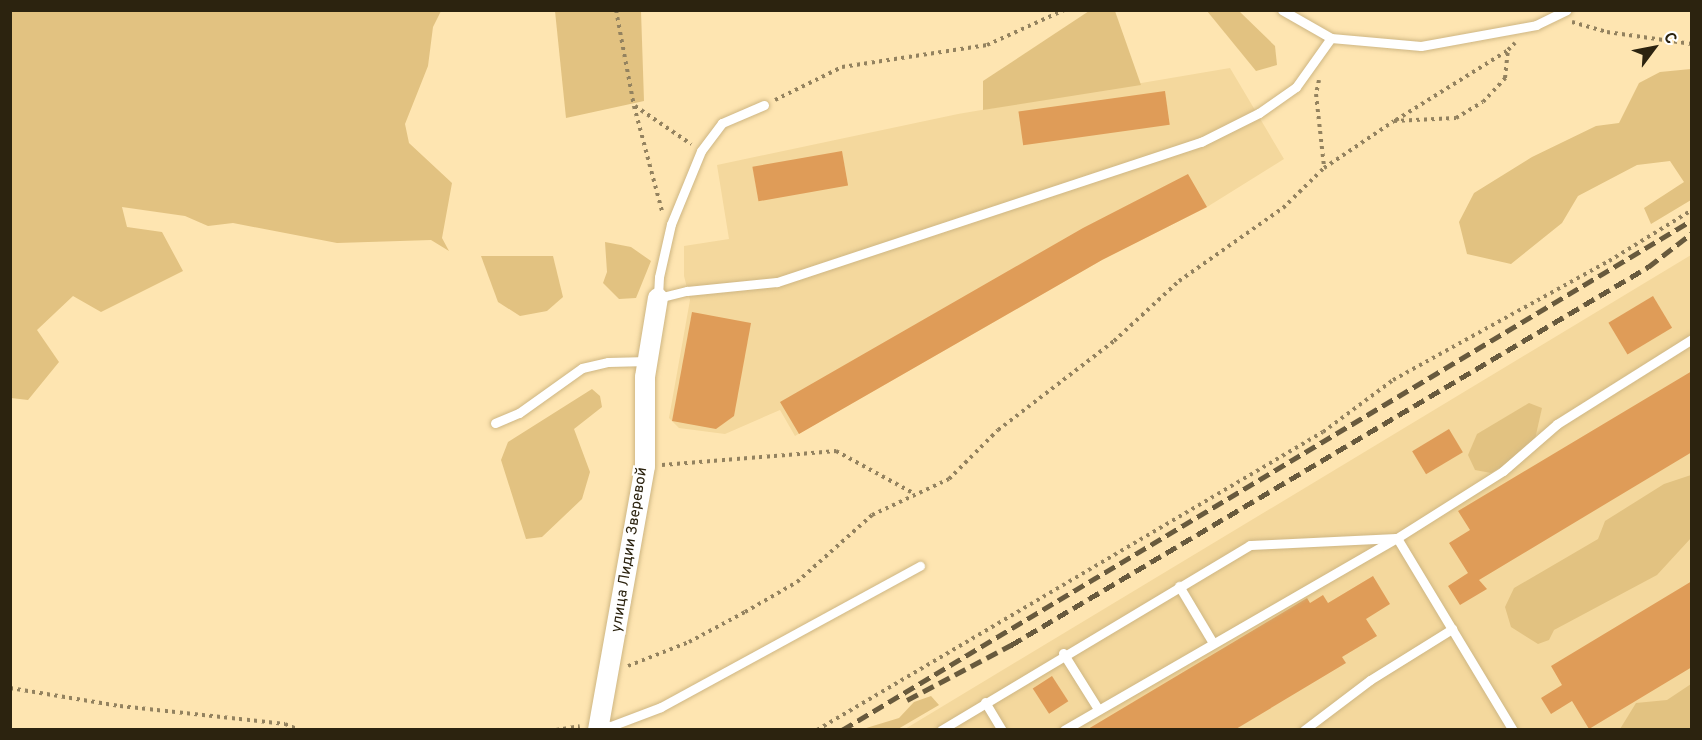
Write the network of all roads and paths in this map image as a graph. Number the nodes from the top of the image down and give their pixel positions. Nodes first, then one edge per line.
1 (616, 10) edge
2 (1064, 10) edge
3 (1282, 10) edge
4 (1564, 12) edge
5 (1536, 25) junction
6 (1331, 38) junction
7 (1692, 44) edge
8 (1508, 50) junction
9 (1322, 71) dead end
10 (764, 105) joint
11 (634, 106) junction
12 (1394, 121) junction
13 (701, 151) junction
14 (1324, 168) junction
15 (1692, 210) edge
16 (671, 224) junction
17 (658, 298) junction
18 (1692, 339) edge
19 (648, 361) junction
20 (495, 423) dead end
21 (645, 466) junction
22 (914, 493) junction
23 (1397, 538) junction
24 (920, 566) dead end
25 (1179, 586) junction
26 (1452, 629) junction
27 (1213, 643) junction
28 (1063, 653) junction
29 (610, 672) junction
30 (10, 688) edge
31 (985, 702) junction
32 (1098, 709) junction
33 (599, 727) edge
34 (300, 729) edge
35 (818, 729) edge
36 (941, 729) edge
37 (1002, 729) edge
38 (1064, 729) edge
39 (1304, 729) edge
40 (1513, 729) edge

1 - 11 path
2 - 10 path
3 - 6 lane
4 - 5 lane
4 - 7 path
5 - 6 lane
5 - 8 path
6 - 17 lane
8 - 12 path
8 - 12 path
9 - 14 path
10 - 13 lane
11 - 13 path
11 - 16 path
12 - 14 path
13 - 16 lane
14 - 22 path
15 - 35 path
16 - 17 lane
17 - 19 street, улица Лидии Зверевой
18 - 23 lane
19 - 20 lane
19 - 21 street, улица Лидии Зверевой
21 - 22 path
21 - 29 street, улица Лидии Зверевой
22 - 29 path
23 - 25 lane
23 - 26 lane
23 - 27 lane
24 - 33 lane
25 - 27 lane
25 - 28 lane
26 - 39 lane
26 - 40 lane
27 - 32 lane
28 - 31 lane
28 - 32 lane
29 - 33 street, улица Лидии Зверевой
30 - 34 path
31 - 36 lane
31 - 37 lane
32 - 38 lane

